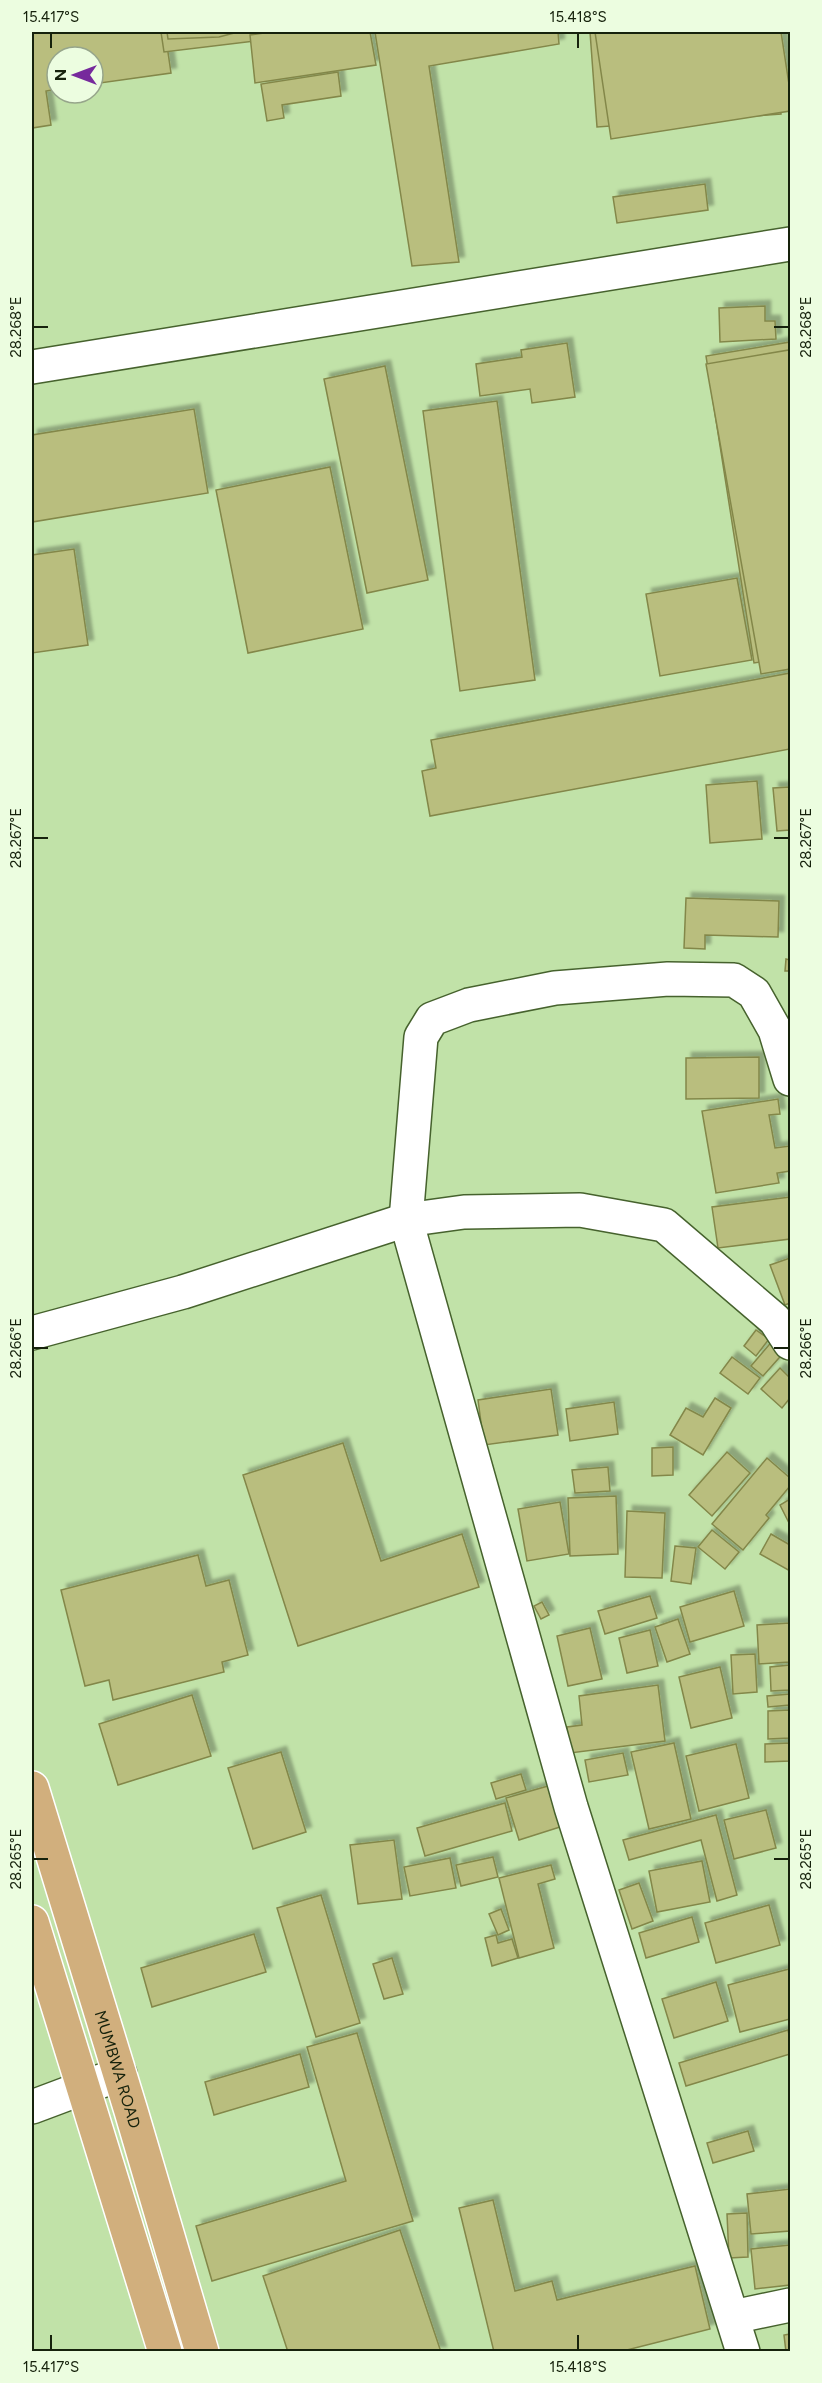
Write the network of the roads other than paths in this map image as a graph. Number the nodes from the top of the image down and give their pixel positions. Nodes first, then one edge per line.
1 (790, 244) edge
2 (32, 367) edge
3 (790, 1079) edge
4 (406, 1220) junction
5 (32, 1333) edge
6 (790, 1343) edge
7 (32, 1788) edge
8 (32, 1922) edge
9 (120, 2073) junction
10 (83, 2088) junction
11 (32, 2107) edge
12 (790, 2305) edge
13 (733, 2317) junction
14 (165, 2352) edge
15 (202, 2352) edge
16 (743, 2352) edge

1 - 2 street
3 - 4 street
4 - 5 street
4 - 6 street
4 - 13 street
7 - 9 main road, MUMBWA ROAD
8 - 10 main road
9 - 10 street
9 - 15 main road, MUMBWA ROAD
10 - 11 street
10 - 14 main road
12 - 13 street
13 - 16 street

